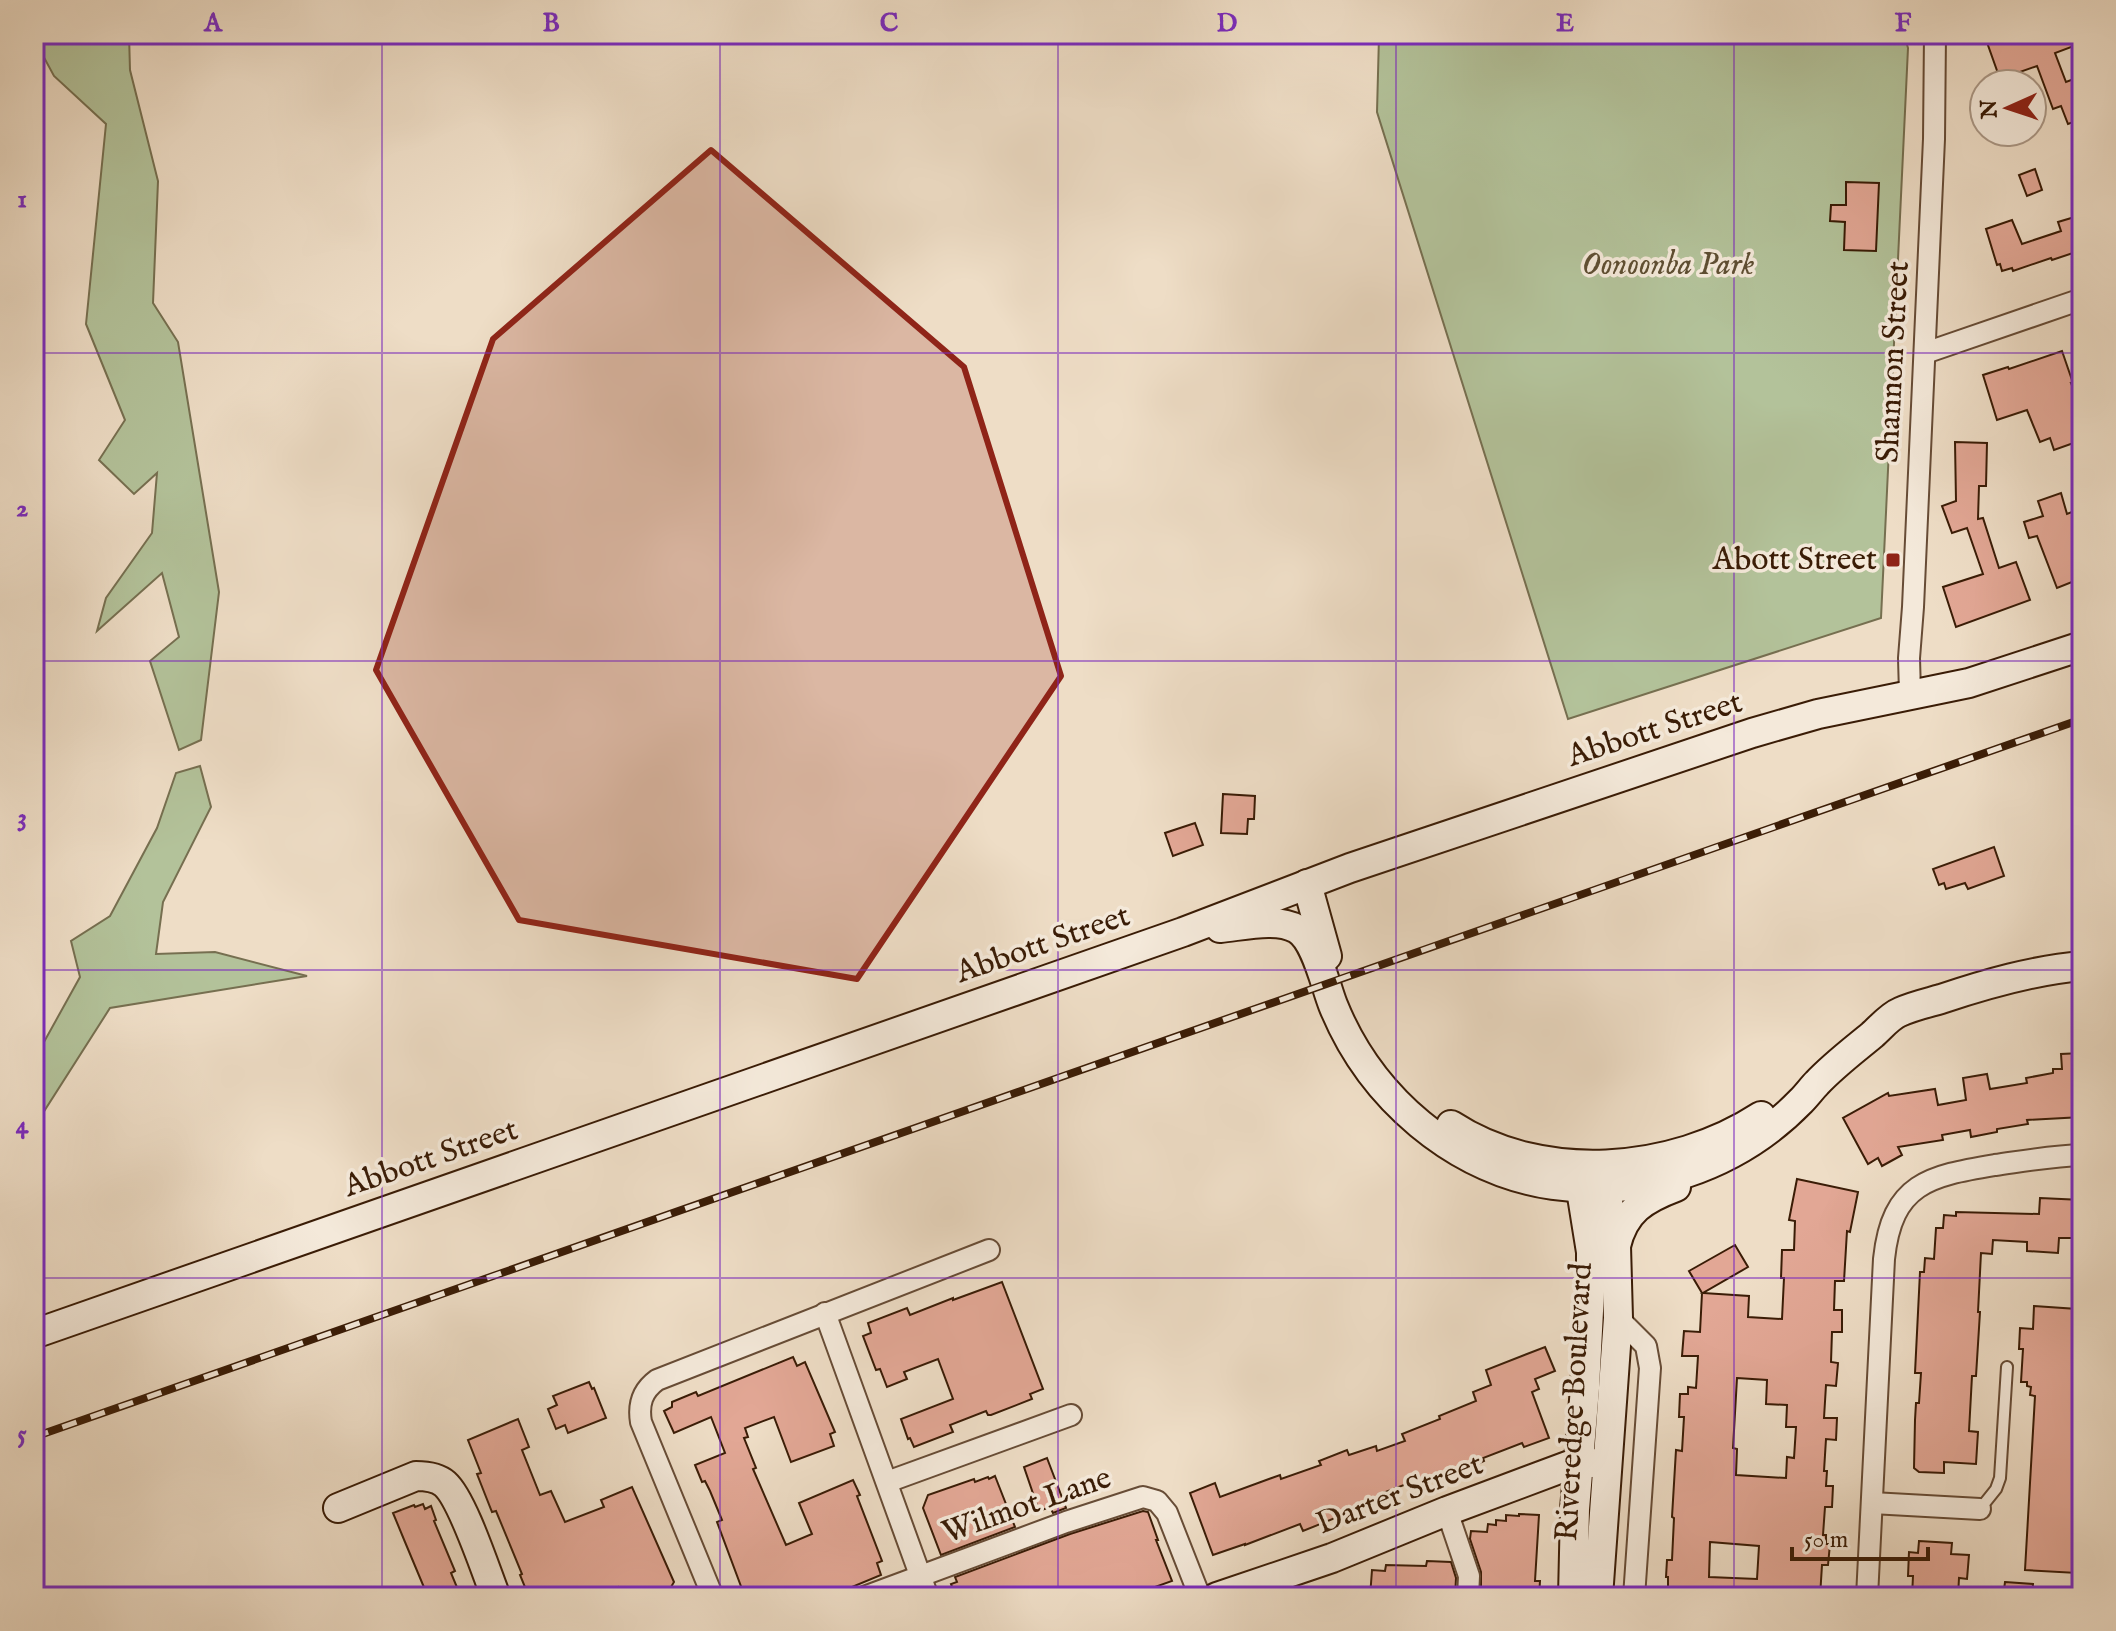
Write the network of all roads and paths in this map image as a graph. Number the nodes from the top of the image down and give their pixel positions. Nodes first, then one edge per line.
1 (1935, 34) edge
2 (2082, 299) edge
3 (1925, 353) junction
4 (2082, 646) edge
5 (1910, 693) junction
6 (1307, 884) junction
7 (1183, 932) junction
8 (2082, 966) edge
9 (1817, 1083) junction
10 (1754, 1141) junction
11 (2082, 1155) edge
12 (1591, 1176) junction
13 (1616, 1246) junction
14 (989, 1250) dead end
15 (825, 1313) junction
16 (1618, 1318) junction
17 (34, 1334) edge
18 (2007, 1367) dead end
19 (1071, 1415) dead end
20 (1578, 1462) junction
21 (1608, 1464) junction
22 (887, 1482) junction
23 (1872, 1503) junction
24 (338, 1508) dead end
25 (1980, 1509) joint
26 (1447, 1511) junction
27 (920, 1576) junction
28 (496, 1597) edge
29 (713, 1597) edge
30 (864, 1597) edge
31 (928, 1597) edge
32 (1200, 1597) edge
33 (1217, 1597) edge
34 (1468, 1597) edge
35 (1573, 1597) edge
36 (1598, 1597) edge
37 (1634, 1597) edge
38 (1867, 1597) edge

1 - 3 street, Shannon Street
2 - 3 street
3 - 5 street, Shannon Street
4 - 5 street, Abbott Street
5 - 6 street, Abbott Street
6 - 7 street, Abbott Street
6 - 12 street
7 - 12 street
7 - 17 street, Abbott Street
8 - 9 street
9 - 10 street
9 - 12 street
10 - 12 street
10 - 13 street
11 - 23 street
12 - 13 street, Riveredge Boulevard
12 - 20 street, Riveredge Boulevard
13 - 16 street, Riveredge Boulevard
14 - 15 street
15 - 22 street
15 - 29 street
16 - 21 street, Riveredge Boulevard
16 - 37 street
18 - 25 lane
19 - 22 street
20 - 21 street, Darter Street
20 - 26 street, Darter Street
20 - 35 street, Riveredge Boulevard
21 - 36 street, Riveredge Boulevard
22 - 27 street
23 - 25 street
23 - 38 street
24 - 28 street
26 - 33 street, Darter Street
26 - 34 street
27 - 30 street, Wilmot Lane
27 - 31 street
27 - 32 street, Wilmot Lane

